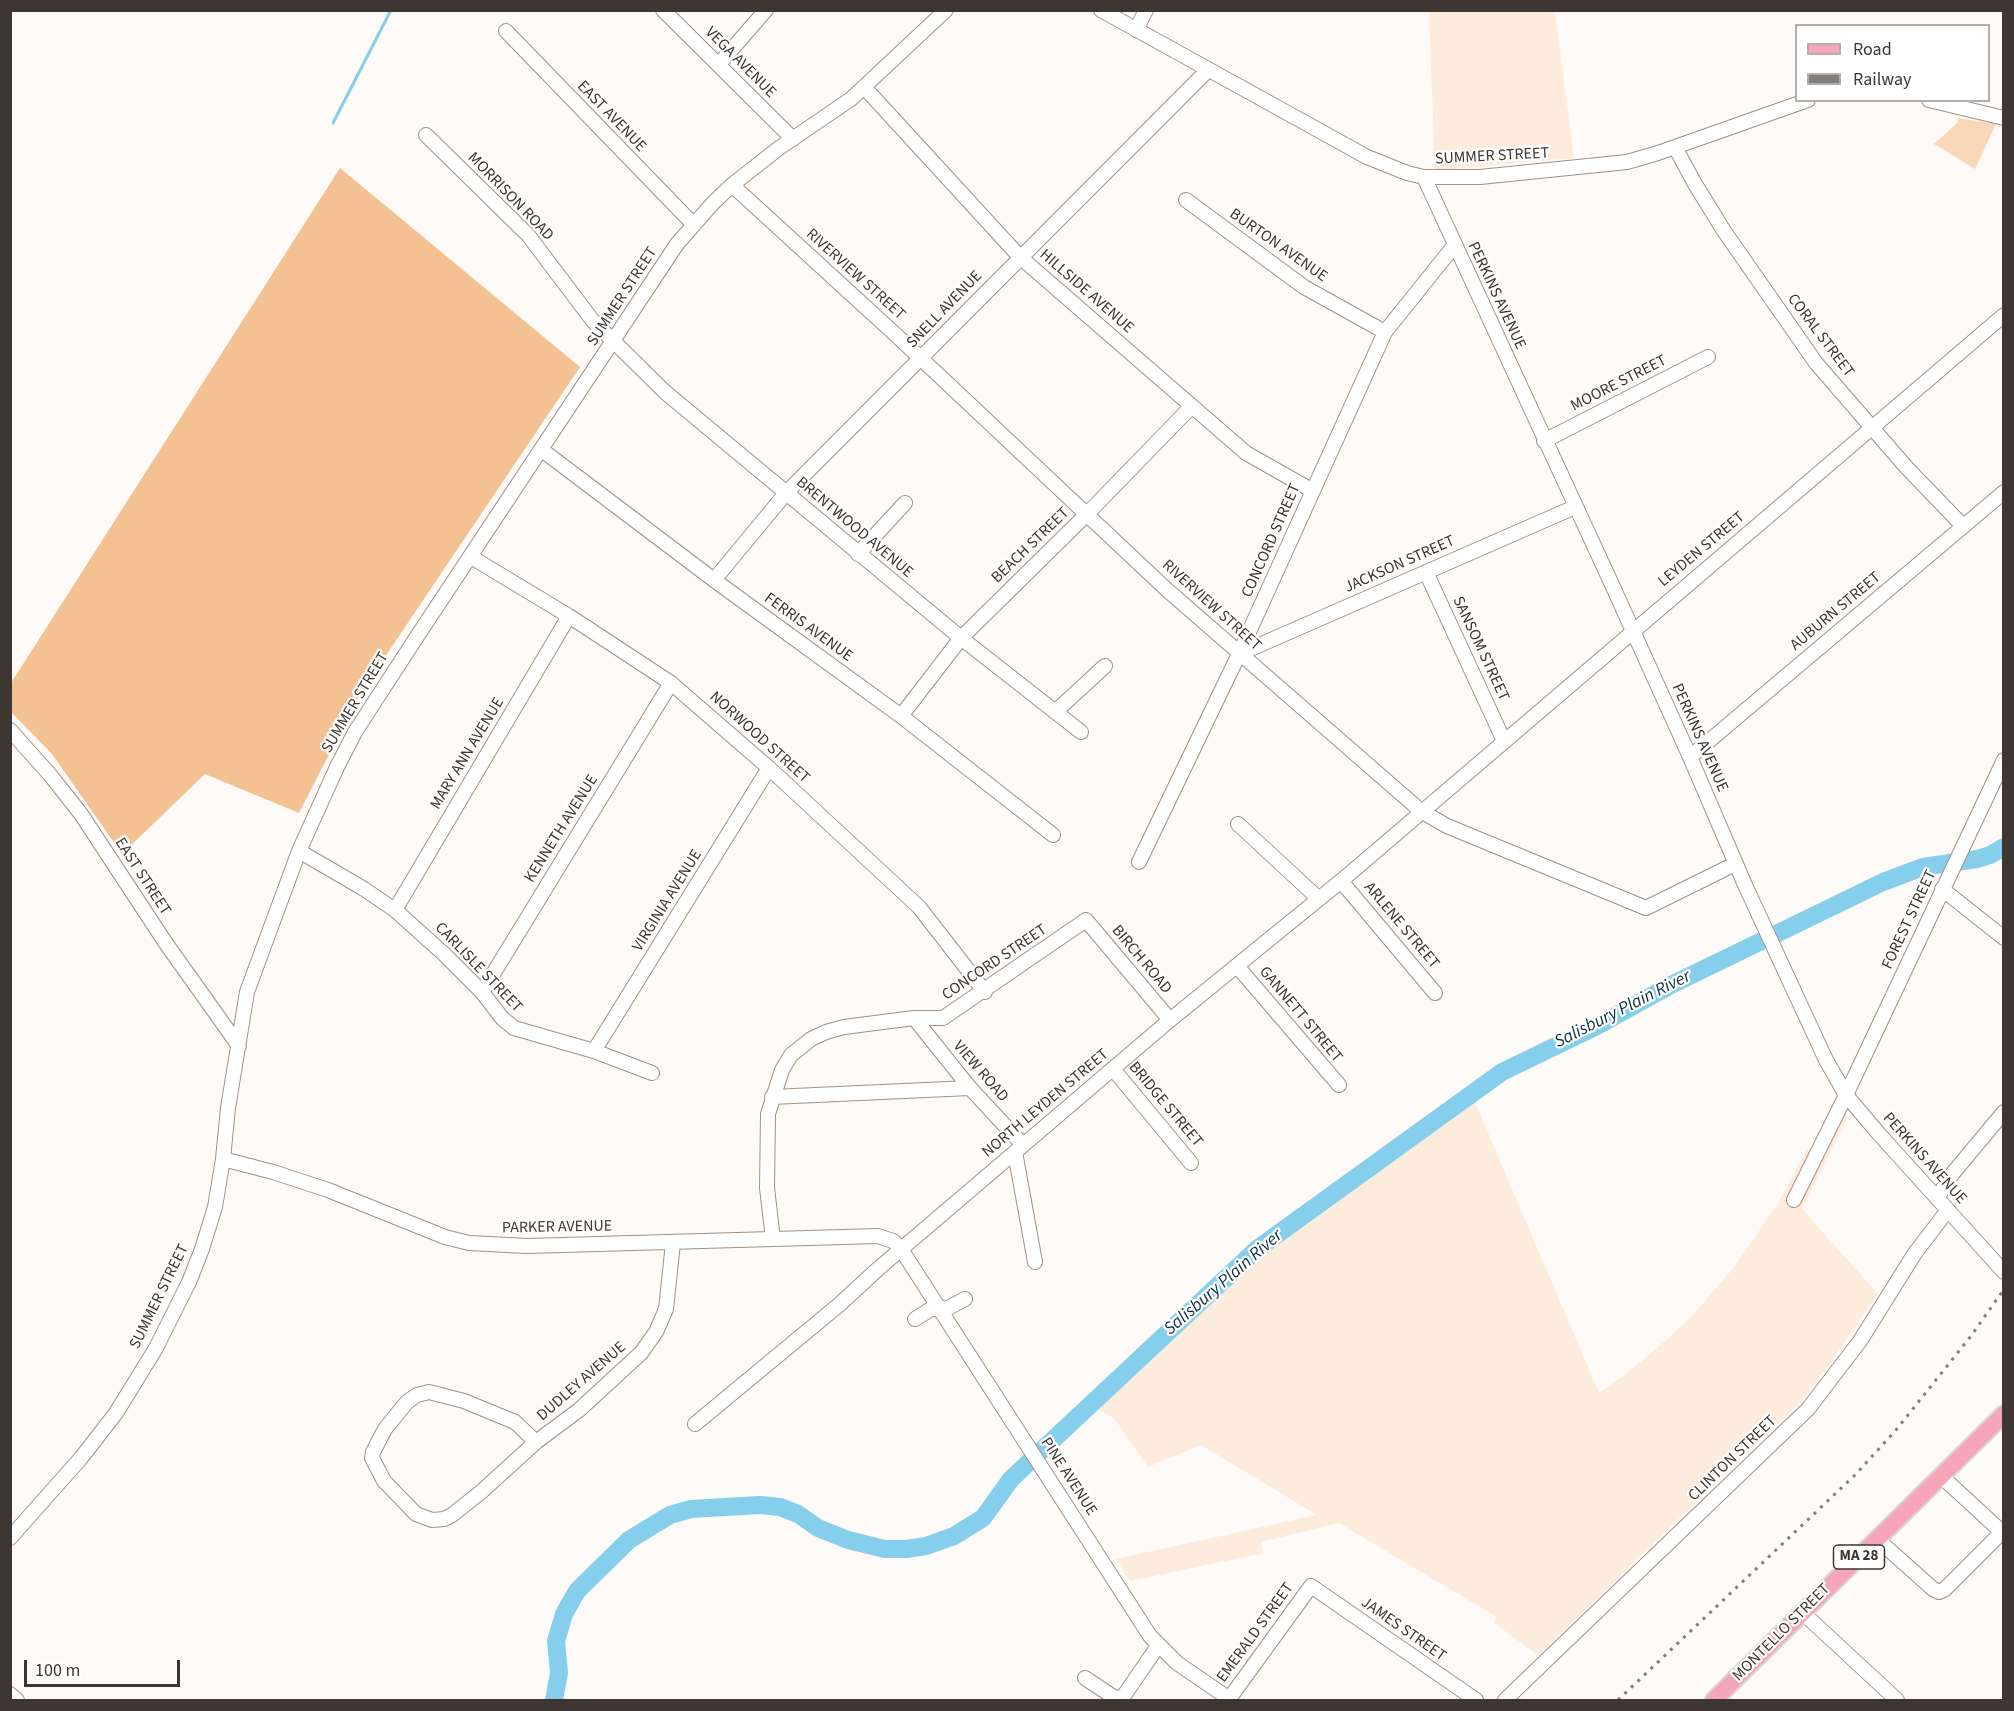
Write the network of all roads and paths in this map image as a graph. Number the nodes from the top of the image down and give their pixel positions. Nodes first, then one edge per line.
1 (663, 10) edge
2 (766, 10) edge
3 (946, 10) edge
4 (1101, 10) edge
5 (1146, 10) edge
6 (1136, 30) junction
7 (506, 31) dead end
8 (718, 64) junction
9 (1207, 71) junction
10 (864, 87) junction
11 (1802, 102) edge
12 (1937, 102) edge
13 (2004, 118) edge
14 (426, 135) dead end
15 (793, 139) junction
16 (1675, 147) junction
17 (1424, 177) junction
18 (732, 185) junction
19 (1186, 200) dead end
20 (694, 225) junction
21 (1454, 246) junction
22 (1020, 257) junction
23 (2004, 315) edge
24 (1385, 332) junction
25 (612, 342) junction
26 (1708, 357) dead end
27 (921, 358) junction
28 (1191, 407) junction
29 (1872, 427) junction
30 (1544, 441) junction
31 (542, 450) junction
32 (1313, 491) junction
33 (2004, 492) edge
34 (786, 493) junction
35 (905, 503) dead end
36 (1575, 507) junction
37 (1087, 514) junction
38 (1963, 526) junction
39 (858, 554) junction
40 (471, 557) junction
41 (1426, 572) junction
42 (714, 580) junction
43 (570, 616) junction
44 (1633, 631) junction
45 (961, 638) junction
46 (1239, 654) junction
47 (1105, 666) dead end
48 (671, 683) junction
49 (1055, 712) junction
50 (901, 716) junction
51 (10, 730) edge
52 (1081, 732) dead end
53 (1504, 741) junction
54 (1690, 757) junction
55 (2004, 760) edge
56 (769, 768) junction
57 (1421, 812) junction
58 (1238, 824) dead end
59 (1053, 835) dead end
60 (298, 851) junction
61 (1139, 862) dead end
62 (1735, 864) junction
63 (1341, 881) junction
64 (1942, 889) junction
65 (1319, 899) junction
66 (395, 910) junction
67 (1086, 920) joint
68 (2004, 938) edge
69 (1237, 966) junction
70 (482, 992) junction
71 (985, 992) junction
72 (1435, 993) dead end
73 (914, 1018) junction
74 (1170, 1020) junction
75 (239, 1046) junction
76 (594, 1051) junction
77 (1113, 1069) junction
78 (652, 1073) dead end
79 (1339, 1085) dead end
80 (970, 1088) junction
81 (1846, 1095) junction
82 (772, 1097) junction
83 (2004, 1112) edge
84 (1019, 1149) junction
85 (223, 1159) junction
86 (1191, 1163) dead end
87 (1937, 1198) junction
88 (1794, 1200) dead end
89 (1948, 1210) junction
90 (773, 1239) junction
91 (673, 1243) junction
92 (902, 1249) junction
93 (1035, 1262) dead end
94 (2004, 1272) edge
95 (965, 1299) dead end
96 (940, 1309) junction
97 (915, 1318) dead end
98 (2004, 1414) edge
99 (695, 1424) dead end
100 (536, 1442) junction
101 (1941, 1476) junction
102 (2003, 1533) edge
103 (10, 1538) edge
104 (1877, 1539) junction
105 (1311, 1586) joint
106 (1803, 1612) junction
107 (1158, 1646) junction
108 (1085, 1678) dead end
109 (10, 1694) edge
110 (1230, 1700) edge
111 (16, 1701) edge
112 (1476, 1701) edge
113 (1505, 1701) edge
114 (1714, 1701) edge
115 (1897, 1701) edge

1 - 8 street, VEGA AVENUE
2 - 8 street
3 - 10 street, SUMMER STREET
4 - 6 street, SUMMER STREET
5 - 6 street
6 - 9 street, SUMMER STREET
7 - 20 street, EAST AVENUE
8 - 15 street, VEGA AVENUE
9 - 17 street, SUMMER STREET
9 - 22 street, SNELL AVENUE
10 - 15 street, SUMMER STREET
10 - 22 street, HILLSIDE AVENUE
11 - 16 street, SUMMER STREET
12 - 13 street
14 - 25 street, MORRISON ROAD
15 - 18 street, SUMMER STREET
16 - 17 street, SUMMER STREET
16 - 29 street, CORAL STREET
17 - 21 street, PERKINS AVENUE
18 - 20 street, SUMMER STREET
18 - 27 street, RIVERVIEW STREET
19 - 24 street, BURTON AVENUE
20 - 25 street, SUMMER STREET
21 - 24 street, CONCORD STREET
21 - 30 street, PERKINS AVENUE
22 - 27 street, SNELL AVENUE
22 - 28 street, HILLSIDE AVENUE
23 - 29 street, LEYDEN STREET
24 - 32 street, CONCORD STREET
25 - 31 street, SUMMER STREET
25 - 34 street, BRENTWOOD AVENUE
26 - 30 street, MOORE STREET
27 - 34 street, SNELL AVENUE
27 - 37 street, RIVERVIEW STREET
28 - 32 street, HILLSIDE AVENUE
28 - 37 street, BEACH STREET
29 - 38 street, CORAL STREET
29 - 44 street, LEYDEN STREET
30 - 36 street, PERKINS AVENUE
31 - 40 street, SUMMER STREET
31 - 42 street, FERRIS AVENUE
32 - 46 street, CONCORD STREET
33 - 38 street, AUBURN STREET
34 - 39 street, BRENTWOOD AVENUE
34 - 42 street, SNELL AVENUE
35 - 39 street
36 - 41 street, JACKSON STREET
36 - 44 street, PERKINS AVENUE
37 - 45 street, BEACH STREET
37 - 46 street, RIVERVIEW STREET
38 - 54 street, AUBURN STREET
39 - 45 street, BRENTWOOD AVENUE
40 - 43 street, NORWOOD STREET
40 - 60 street, SUMMER STREET
41 - 46 street, JACKSON STREET
41 - 53 street, SANSOM STREET
42 - 50 street, FERRIS AVENUE
43 - 48 street, NORWOOD STREET
43 - 66 street, MARY ANN AVENUE
44 - 53 street, LEYDEN STREET
44 - 54 street, PERKINS AVENUE
45 - 49 street, BRENTWOOD AVENUE
45 - 50 street, BEACH STREET
46 - 57 street, RIVERVIEW STREET
46 - 61 street, CONCORD STREET
47 - 49 street
48 - 56 street, NORWOOD STREET
48 - 70 street, KENNETH AVENUE
49 - 52 street, BRENTWOOD AVENUE
50 - 59 street, FERRIS AVENUE
51 - 75 street, EAST STREET
53 - 57 street, LEYDEN STREET
54 - 62 street, PERKINS AVENUE
55 - 64 street, FOREST STREET
56 - 71 street, NORWOOD STREET
56 - 76 street, VIRGINIA AVENUE
57 - 62 street, RIVERVIEW STREET
57 - 63 street, NORTH LEYDEN STREET
58 - 65 street
60 - 66 street, CARLISLE STREET
60 - 75 street, SUMMER STREET
62 - 81 street, PERKINS AVENUE
63 - 65 street, NORTH LEYDEN STREET
63 - 72 street, ARLENE STREET
64 - 68 street
64 - 81 street, FOREST STREET
65 - 69 street, NORTH LEYDEN STREET
66 - 70 street, CARLISLE STREET
67 - 71 street, CONCORD STREET
67 - 74 street, BIRCH ROAD
69 - 74 street, NORTH LEYDEN STREET
69 - 79 street, GANNETT STREET
70 - 76 street, CARLISLE STREET
71 - 73 street, CONCORD STREET
73 - 80 street, VIEW ROAD
73 - 82 street, CONCORD STREET
74 - 77 street, NORTH LEYDEN STREET
75 - 85 street, SUMMER STREET
76 - 78 street, CARLISLE STREET
77 - 84 street, NORTH LEYDEN STREET
77 - 86 street, BRIDGE STREET
80 - 82 street
80 - 84 street, VIEW ROAD
81 - 87 street, PERKINS AVENUE
81 - 88 street, FOREST STREET
82 - 90 street, CONCORD STREET
83 - 87 street
84 - 92 street, NORTH LEYDEN STREET
84 - 93 street
85 - 91 street, PARKER AVENUE
85 - 103 street, SUMMER STREET
87 - 89 street, PERKINS AVENUE
89 - 94 street, PERKINS AVENUE
89 - 113 street, CLINTON STREET
90 - 91 street, PARKER AVENUE
90 - 92 street, PARKER AVENUE
91 - 100 street, DUDLEY AVENUE
92 - 96 street, PINE AVENUE
92 - 99 street, NORTH LEYDEN STREET
95 - 96 street
96 - 97 street
96 - 107 street, PINE AVENUE
98 - 101 main road, MONTELLO STREET / MA 28
100 - 100 street, DUDLEY AVENUE
101 - 102 street
101 - 104 main road, MONTELLO STREET / MA 28
102 - 104 street
104 - 106 main road, MONTELLO STREET / MA 28
105 - 110 street, EMERALD STREET
105 - 112 street, JAMES STREET
106 - 114 main road, MONTELLO STREET / MA 28
106 - 115 street
107 - 108 street
107 - 110 street, PINE AVENUE
109 - 111 street

